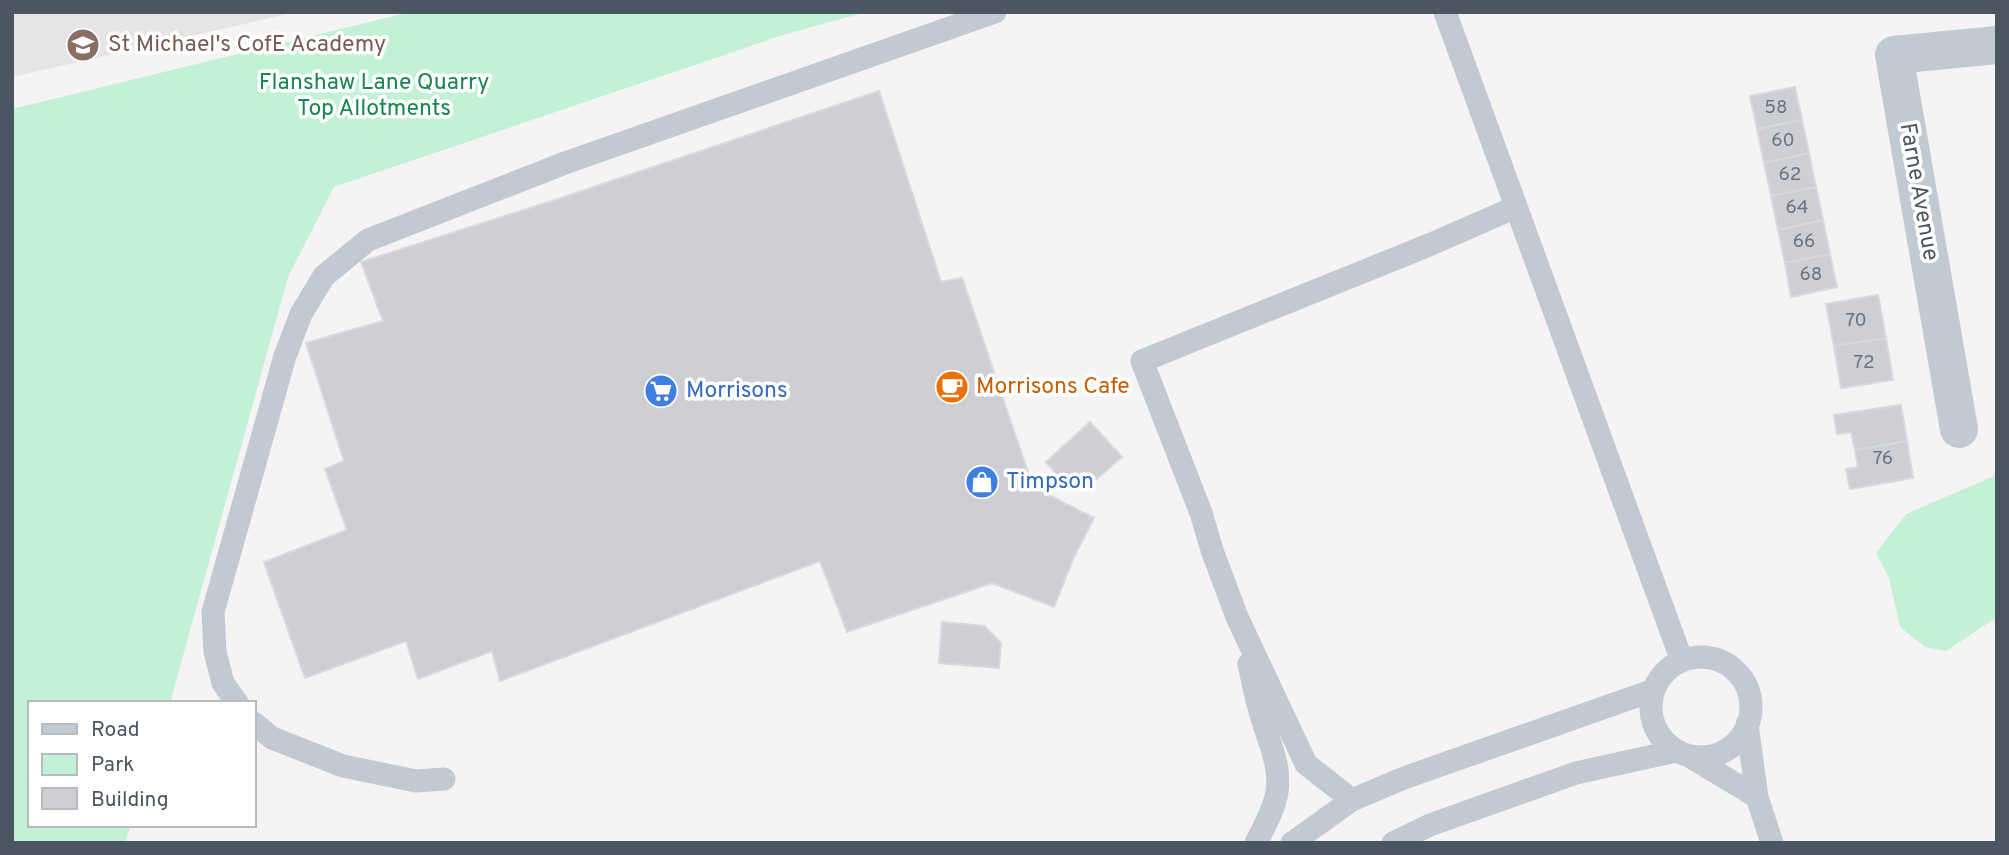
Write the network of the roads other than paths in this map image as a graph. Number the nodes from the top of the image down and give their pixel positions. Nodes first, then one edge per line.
1 (995, 12) edge
2 (1445, 12) edge
3 (1997, 45) edge
4 (1516, 207) junction
5 (1959, 429) dead end
6 (1237, 617) junction
7 (1682, 661) junction
8 (1654, 690) junction
9 (236, 701) edge
10 (1747, 724) junction
11 (256, 725) edge
12 (1683, 754) junction
13 (444, 779) dead end
14 (1757, 797) junction
15 (1352, 800) junction
16 (1256, 843) edge
17 (1292, 843) edge
18 (1393, 843) edge
19 (1772, 843) edge

1 - 9 lane
2 - 4 lane
3 - 5 street, Farne Avenue
4 - 6 lane
4 - 7 lane
6 - 15 lane
6 - 16 lane
7 - 8 lane
7 - 10 lane
8 - 12 lane
8 - 15 lane
10 - 12 lane
10 - 14 lane
11 - 13 lane
12 - 14 lane
12 - 18 lane
14 - 19 lane
15 - 17 lane

